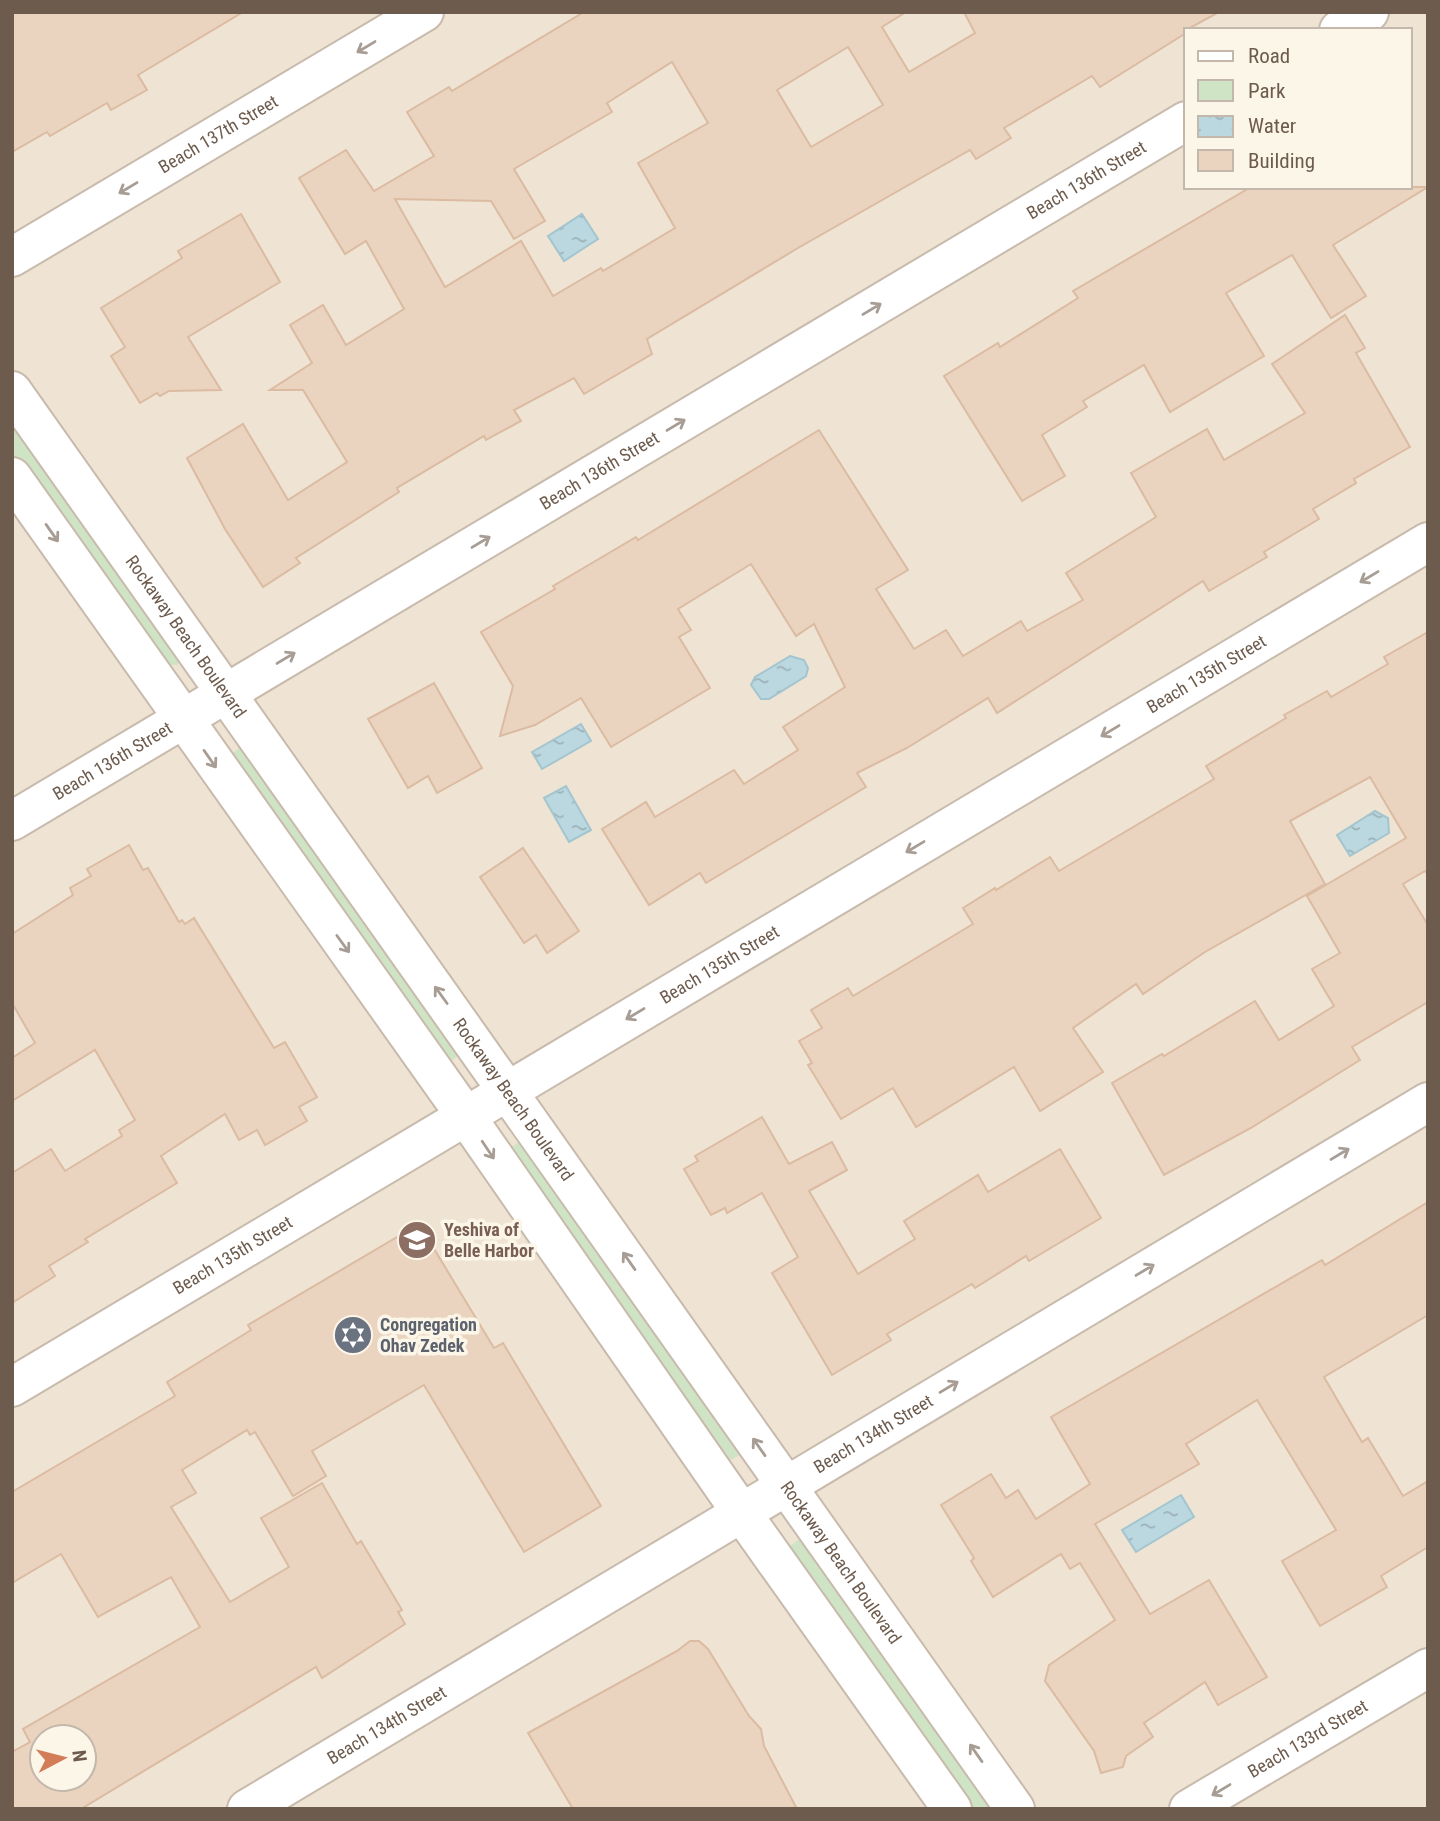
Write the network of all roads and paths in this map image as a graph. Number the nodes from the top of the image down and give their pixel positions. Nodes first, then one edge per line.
1 (424, 12) edge
2 (1369, 12) edge
3 (1342, 28) edge
4 (1184, 122) edge
5 (12, 257) edge
6 (12, 391) edge
7 (12, 477) edge
8 (1428, 542) edge
9 (227, 693) junction
10 (183, 719) junction
11 (12, 821) edge
12 (508, 1089) junction
13 (1428, 1102) edge
14 (466, 1115) junction
15 (12, 1387) edge
16 (786, 1485) junction
17 (741, 1512) junction
18 (1428, 1668) edge
19 (247, 1809) edge
20 (952, 1809) edge
21 (1015, 1809) edge
22 (1189, 1809) edge

1 -> 5 street, Beach 137th Street
2 - 3 street
9 -> 4 street, Beach 136th Street
6 - 9 street, Rockaway Beach Boulevard
7 -> 10 street
8 -> 12 street, Beach 135th Street
9 - 10 street, Beach 136th Street
12 -> 9 street, Rockaway Beach Boulevard
10 - 11 street, Beach 136th Street
10 -> 14 street
12 - 14 street, Beach 135th Street
16 -> 12 street, Rockaway Beach Boulevard
16 -> 13 street, Beach 134th Street
14 - 15 street, Beach 135th Street
14 -> 17 street
16 - 17 street, Beach 134th Street
21 -> 16 street, Rockaway Beach Boulevard
17 - 19 street, Beach 134th Street
17 - 20 street
18 -> 22 street, Beach 133rd Street

